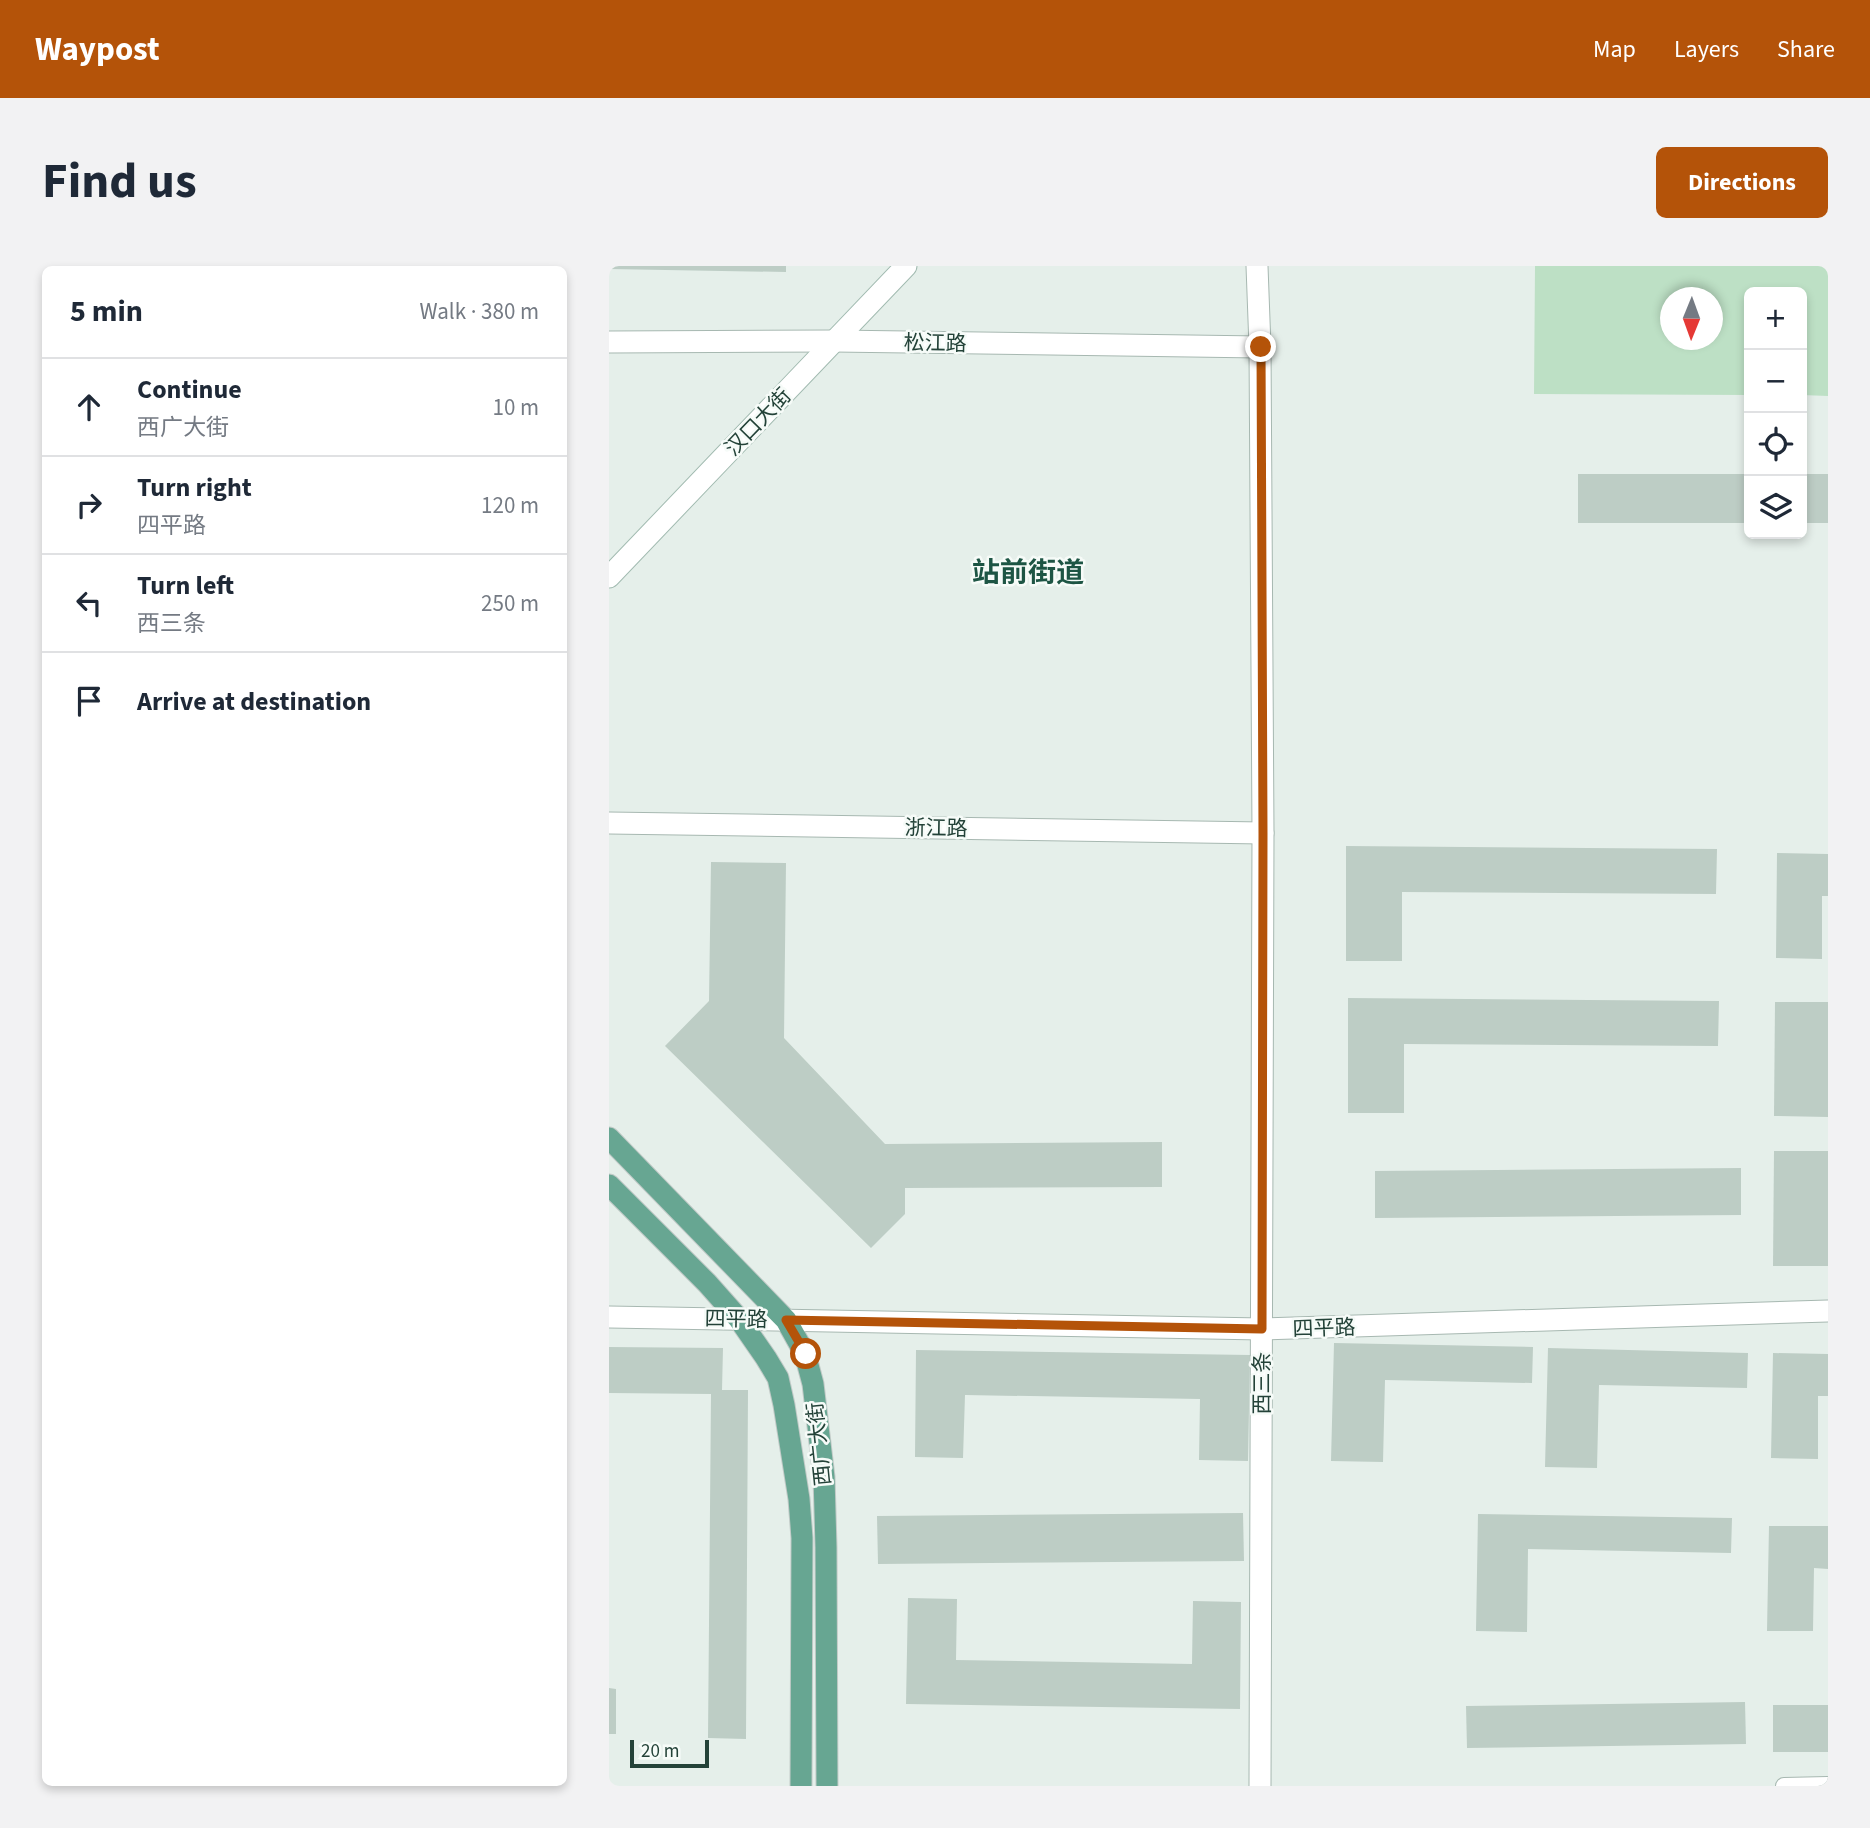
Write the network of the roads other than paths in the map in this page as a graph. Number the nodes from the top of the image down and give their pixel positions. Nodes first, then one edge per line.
1 (906, 266) edge
2 (1258, 266) edge
3 (609, 341) edge
4 (834, 341) junction
5 (1261, 347) junction
6 (609, 577) edge
7 (609, 822) edge
8 (1263, 833) junction
9 (609, 1138) edge
10 (609, 1185) edge
11 (1828, 1311) edge
12 (609, 1317) edge
13 (739, 1319) junction
14 (786, 1320) junction
15 (1262, 1329) junction
16 (1828, 1785) edge
17 (801, 1786) edge
18 (827, 1786) edge
19 (1260, 1786) edge
20 (1784, 1786) edge

1 - 4 street, 汉口大街
2 - 5 street, 西三条
3 - 4 street, 松江路
4 - 5 street, 松江路
4 - 6 street, 汉口大街
5 - 8 street, 西三条
7 - 8 street, 浙江路
8 - 15 street, 西三条
9 - 14 main road, 西广大街
10 - 13 main road
11 - 15 street, 四平路
12 - 13 street, 四平路
13 - 14 street, 四平路
13 - 17 main road
14 - 15 street, 四平路
14 - 18 main road, 西广大街
15 - 19 street, 西三条
16 - 20 lane

